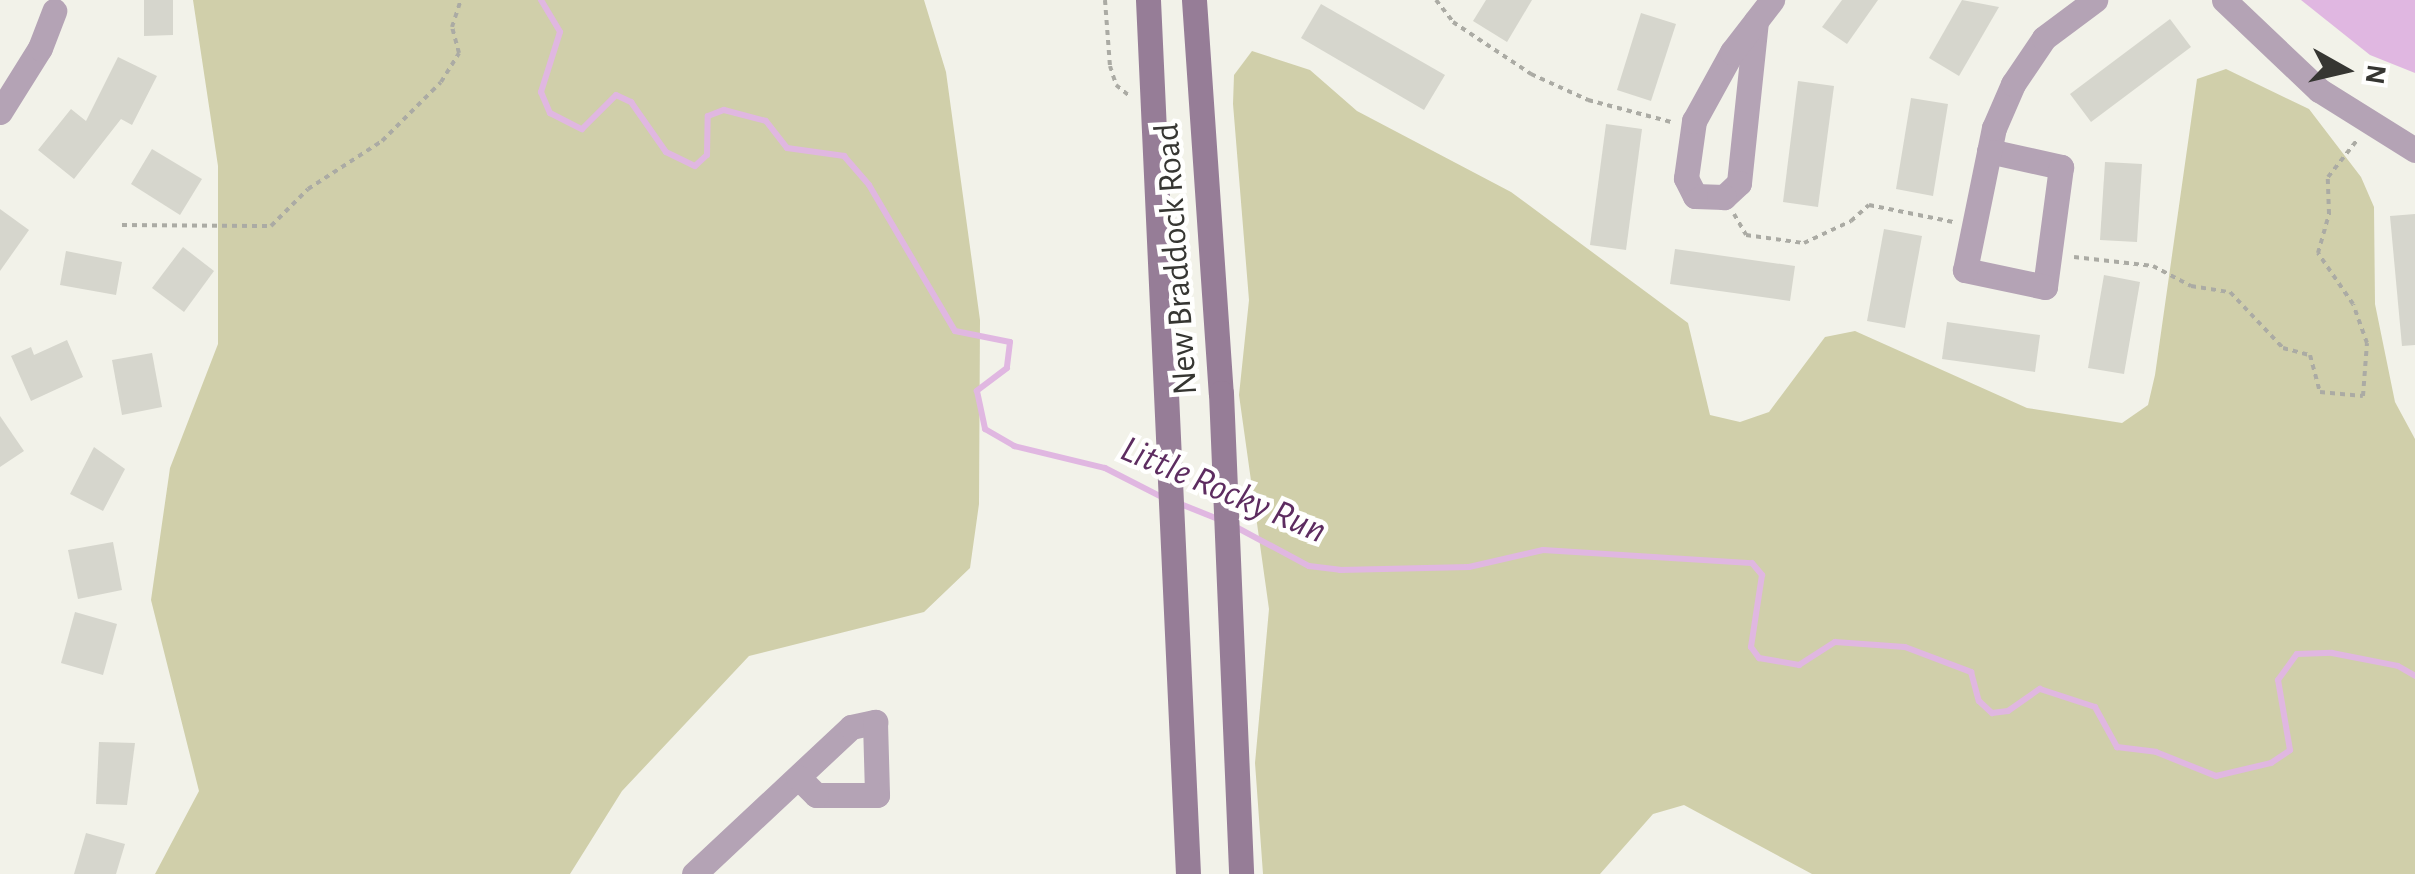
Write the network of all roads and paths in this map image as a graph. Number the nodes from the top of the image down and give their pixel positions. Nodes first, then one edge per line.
1 (461, 0) edge
2 (1105, 0) edge
3 (1148, 0) edge
4 (1194, 0) edge
5 (1436, 0) edge
6 (1772, 0) edge
7 (2095, 0) edge
8 (2224, 0) edge
9 (54, 11) dead end
10 (1756, 22) junction
11 (1131, 97) dead end
12 (0, 112) edge
13 (2367, 122) junction
14 (1694, 125) junction
15 (2415, 150) edge
16 (1989, 151) junction
17 (1724, 197) junction
18 (122, 225) dead end
19 (1974, 227) junction
20 (2050, 253) junction
21 (798, 777) dead end
22 (694, 874) edge
23 (1188, 874) edge
24 (1241, 874) edge

1 - 18 path
2 - 11 path
3 - 23 main road, New Braddock Road
4 - 24 main road, New Braddock Road
5 - 14 path
6 - 10 street
7 - 16 street
8 - 13 street
9 - 12 street
10 - 14 street
10 - 17 street
13 - 15 street
13 - 20 path
14 - 17 street
16 - 19 street
16 - 20 street
17 - 19 path
19 - 20 street
21 - 22 street

